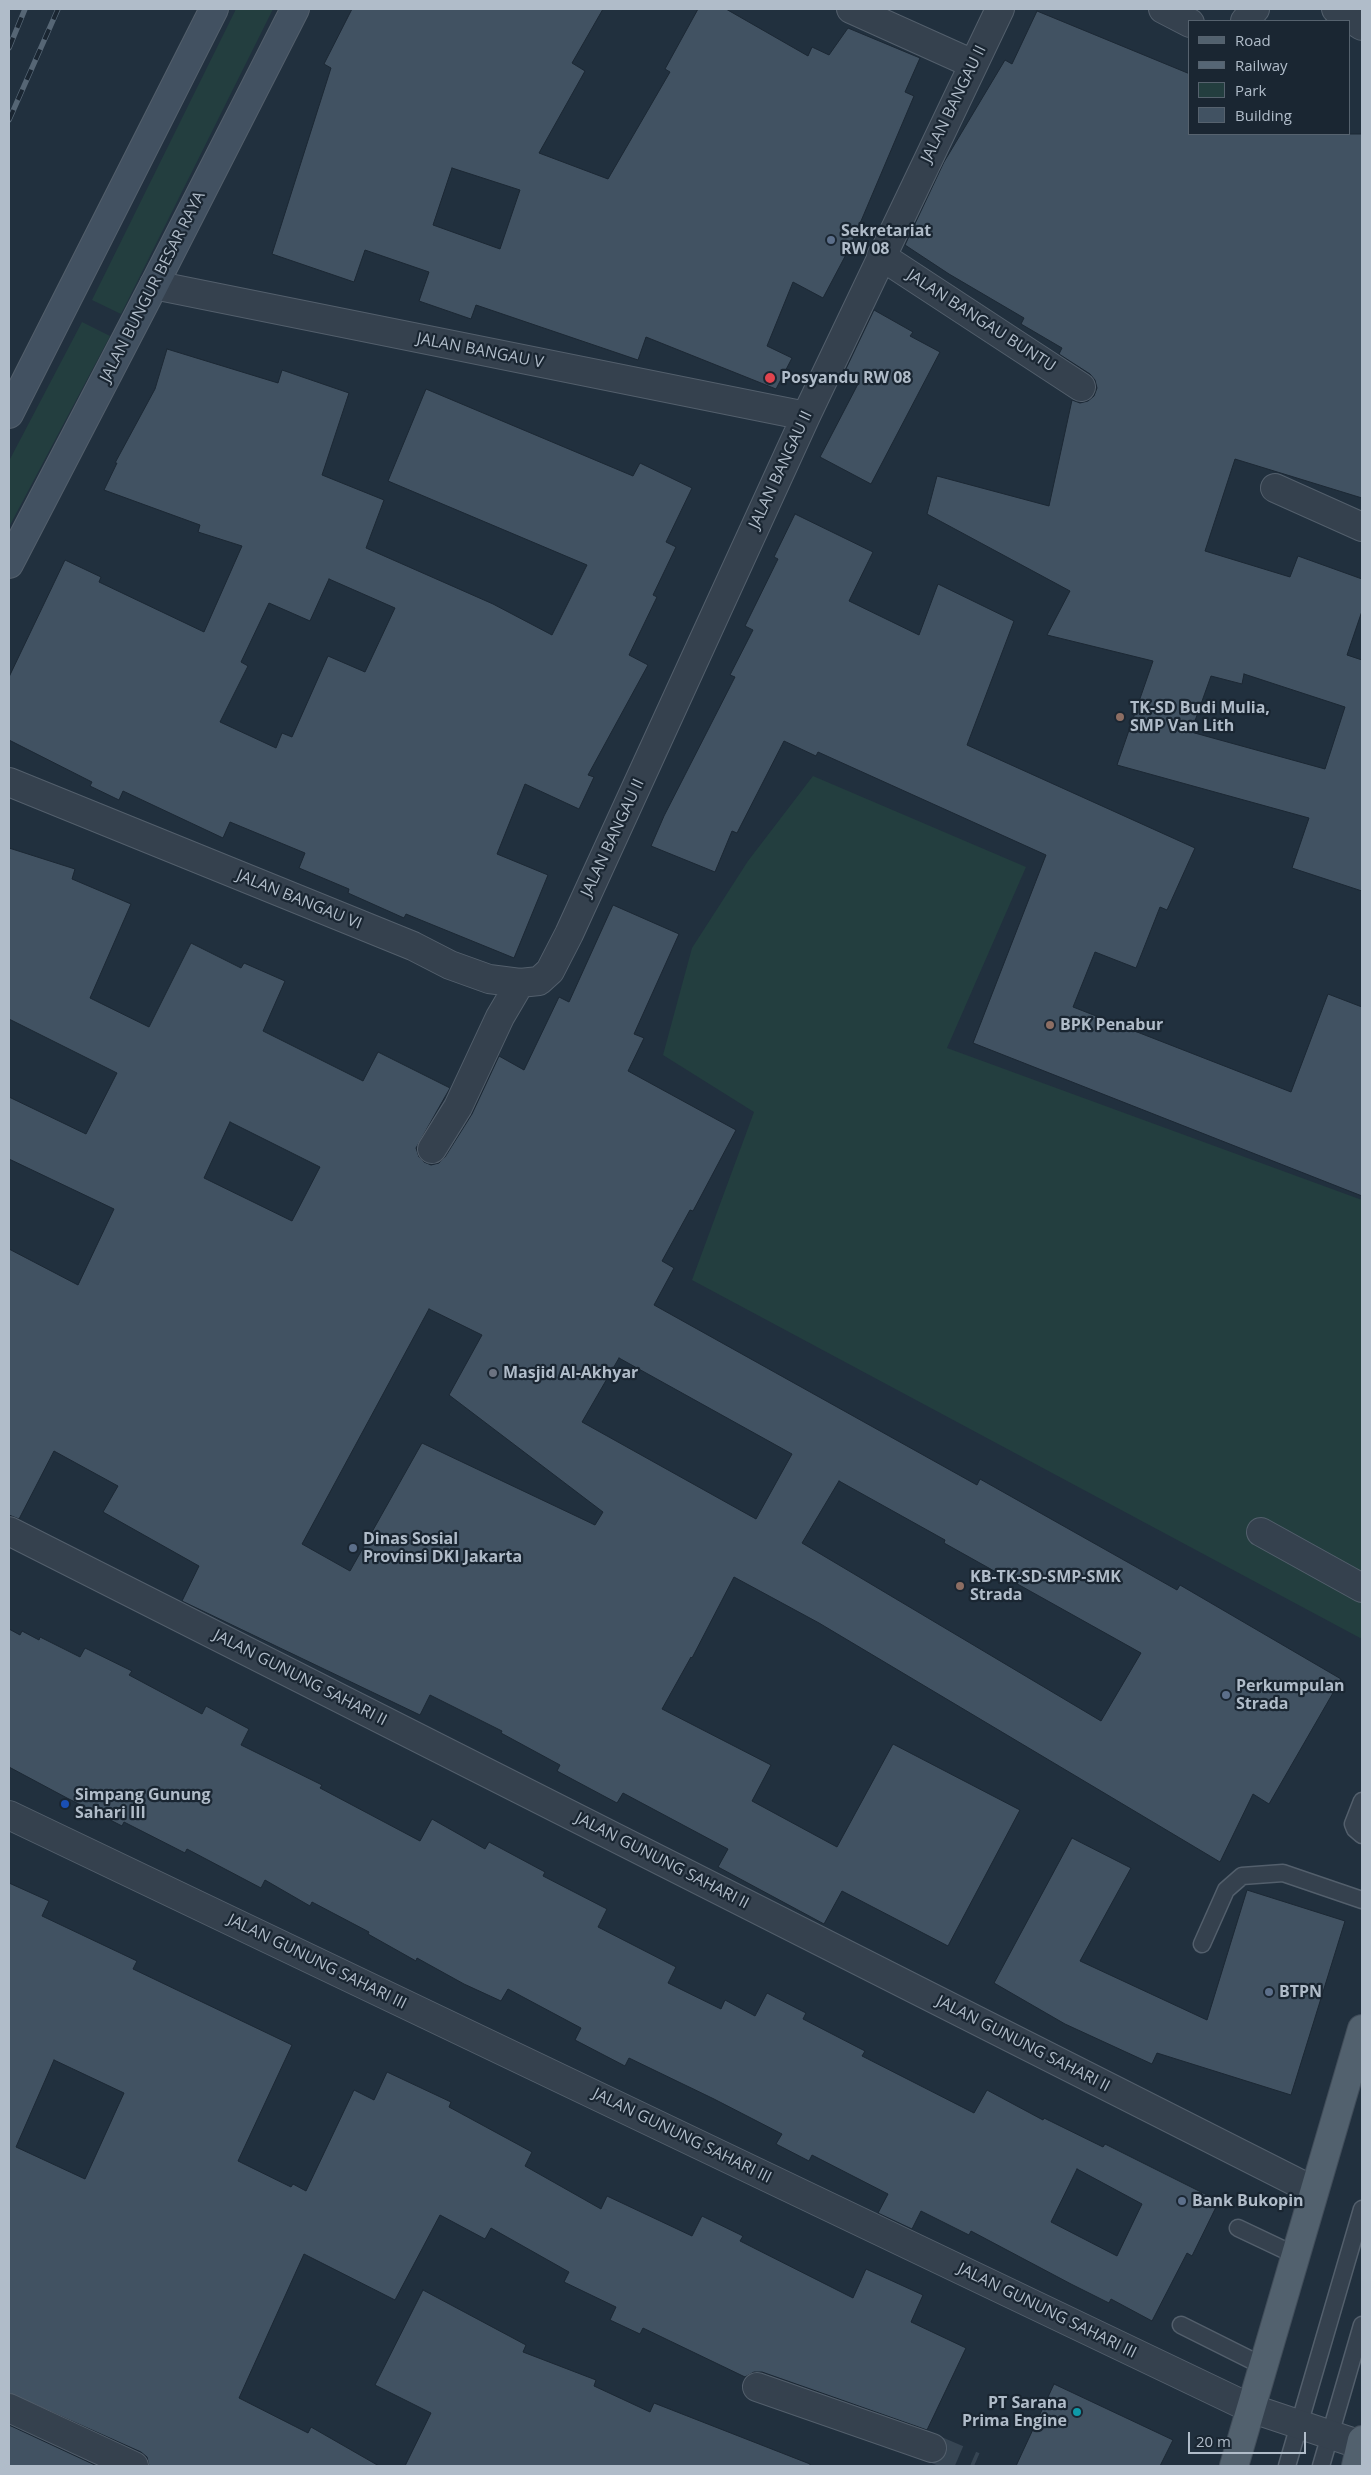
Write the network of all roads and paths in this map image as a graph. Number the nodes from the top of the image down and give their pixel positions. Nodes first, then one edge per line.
1 (214, 9) edge
2 (295, 9) edge
3 (851, 9) edge
4 (1000, 9) edge
5 (1163, 9) edge
6 (1255, 9) edge
7 (1336, 9) edge
8 (1246, 20) edge
9 (1188, 22) edge
10 (1362, 26) edge
11 (973, 64) junction
12 (881, 256) junction
13 (154, 285) junction
14 (1081, 387) dead end
15 (9, 414) edge
16 (806, 416) junction
17 (1275, 488) dead end
18 (1362, 527) edge
19 (9, 564) edge
20 (9, 782) edge
21 (569, 934) joint
22 (520, 983) junction
23 (432, 1149) dead end
24 (9, 1531) edge
25 (1261, 1532) dead end
26 (1362, 1588) edge
27 (1362, 1801) edge
28 (9, 1815) edge
29 (1362, 1835) edge
30 (1362, 1900) edge
31 (1202, 1944) dead end
32 (1362, 2030) edge
33 (1314, 2191) junction
34 (1362, 2210) edge
35 (1238, 2228) dead end
36 (1295, 2255) junction
37 (1181, 2325) dead end
38 (1362, 2325) edge
39 (1263, 2366) junction
40 (757, 2387) dead end
41 (9, 2408) edge
42 (1250, 2408) junction
43 (1298, 2425) junction
44 (1330, 2436) junction
45 (932, 2448) tunnel mouth
46 (1360, 2450) edge
47 (134, 2466) edge
48 (1234, 2466) edge
49 (1287, 2466) edge
50 (1321, 2466) edge

1 - 15 main road
2 - 13 main road, JALAN BUNGUR BESAR RAYA
3 - 11 street
4 - 11 street, JALAN BANGAU II
5 - 9 street
6 - 8 street
7 - 10 street
11 - 12 street, JALAN BANGAU II
12 - 14 street, JALAN BANGAU BUNTU
12 - 16 street, JALAN BANGAU II
13 - 16 street, JALAN BANGAU V
13 - 19 main road, JALAN BUNGUR BESAR RAYA
16 - 21 street, JALAN BANGAU II
17 - 18 street
20 - 22 street, JALAN BANGAU VI
21 - 22 street, JALAN BANGAU VI
22 - 23 street
24 - 33 street, JALAN GUNUNG SAHARI II
25 - 26 street
27 - 29 lane
28 - 42 street, JALAN GUNUNG SAHARI III
30 - 31 lane
32 - 33 main road
33 - 36 main road
34 - 43 lane
35 - 36 lane
36 - 39 main road
37 - 39 lane
38 - 44 lane
39 - 42 main road
40 - 45 street
41 - 47 street
42 - 43 street, JALAN GUNUNG SAHARI III
42 - 48 main road
43 - 44 street, JALAN GUNUNG SAHARI III
43 - 49 lane
44 - 46 street, JALAN GUNUNG SAHARI III
44 - 50 lane

